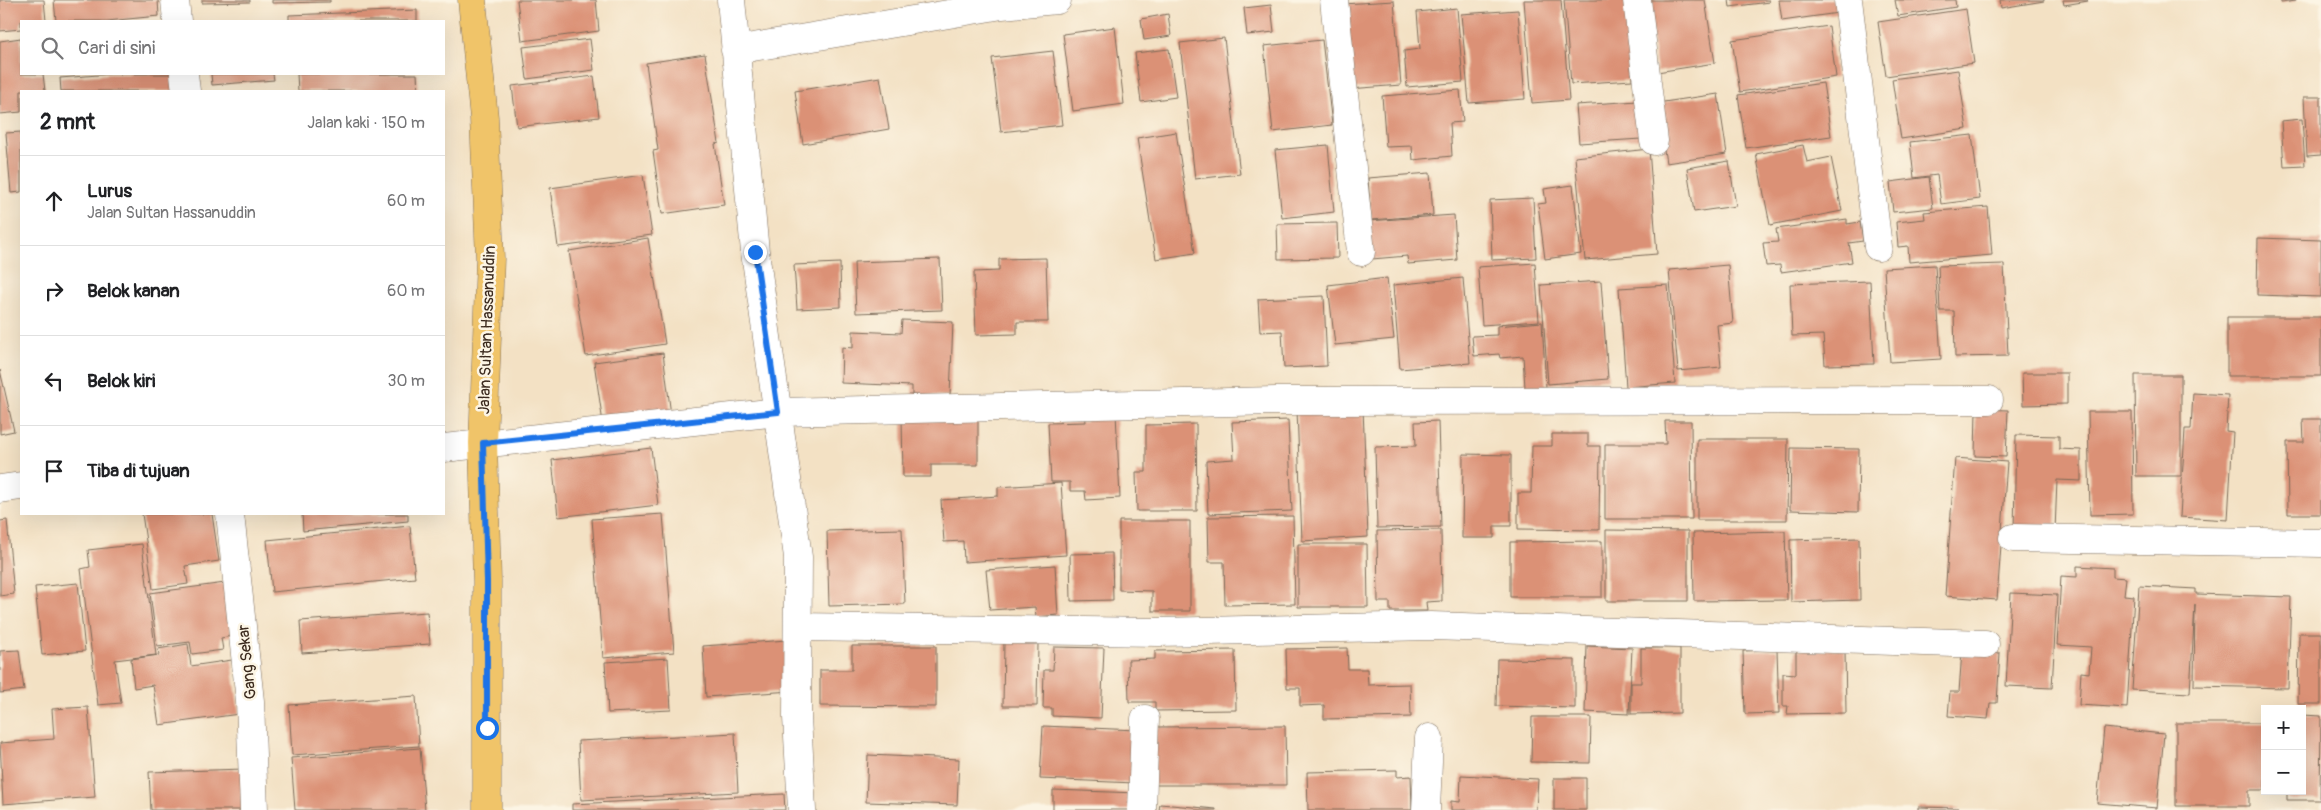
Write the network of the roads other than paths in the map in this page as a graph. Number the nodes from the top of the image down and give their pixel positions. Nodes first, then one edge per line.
1 (175, 0) edge
2 (472, 0) edge
3 (731, 0) edge
4 (1057, 0) edge
5 (1334, 0) edge
6 (1637, 0) edge
7 (1848, 0) edge
8 (1002, 3) edge
9 (177, 20) edge
10 (735, 50) junction
11 (184, 75) edge
12 (186, 90) edge
13 (1654, 141) dead end
14 (1878, 247) dead end
15 (1361, 252) dead end
16 (1989, 400) dead end
17 (778, 412) junction
18 (483, 443) junction
19 (445, 448) edge
20 (20, 486) edge
21 (0, 489) edge
22 (230, 515) edge
23 (2013, 538) dead end
24 (2321, 543) edge
25 (798, 627) junction
26 (1984, 644) dead end
27 (1145, 719) dead end
28 (1429, 738) dead end
29 (254, 810) edge
30 (487, 810) edge
31 (802, 810) edge
32 (1142, 810) edge
33 (1426, 810) edge

1 - 9 street
2 - 18 main road, Jalan Sultan Hassanuddin
3 - 10 street
4 - 8 street
5 - 15 street
6 - 13 street
7 - 14 street
8 - 10 street
10 - 17 street
11 - 12 street
16 - 17 street
17 - 18 street
17 - 25 street
18 - 19 street
18 - 30 main road, Jalan Sultan Hassanuddin
20 - 21 street
22 - 29 street, Gang Sekar
23 - 24 street
25 - 26 street
25 - 31 street
27 - 32 street
28 - 33 street

